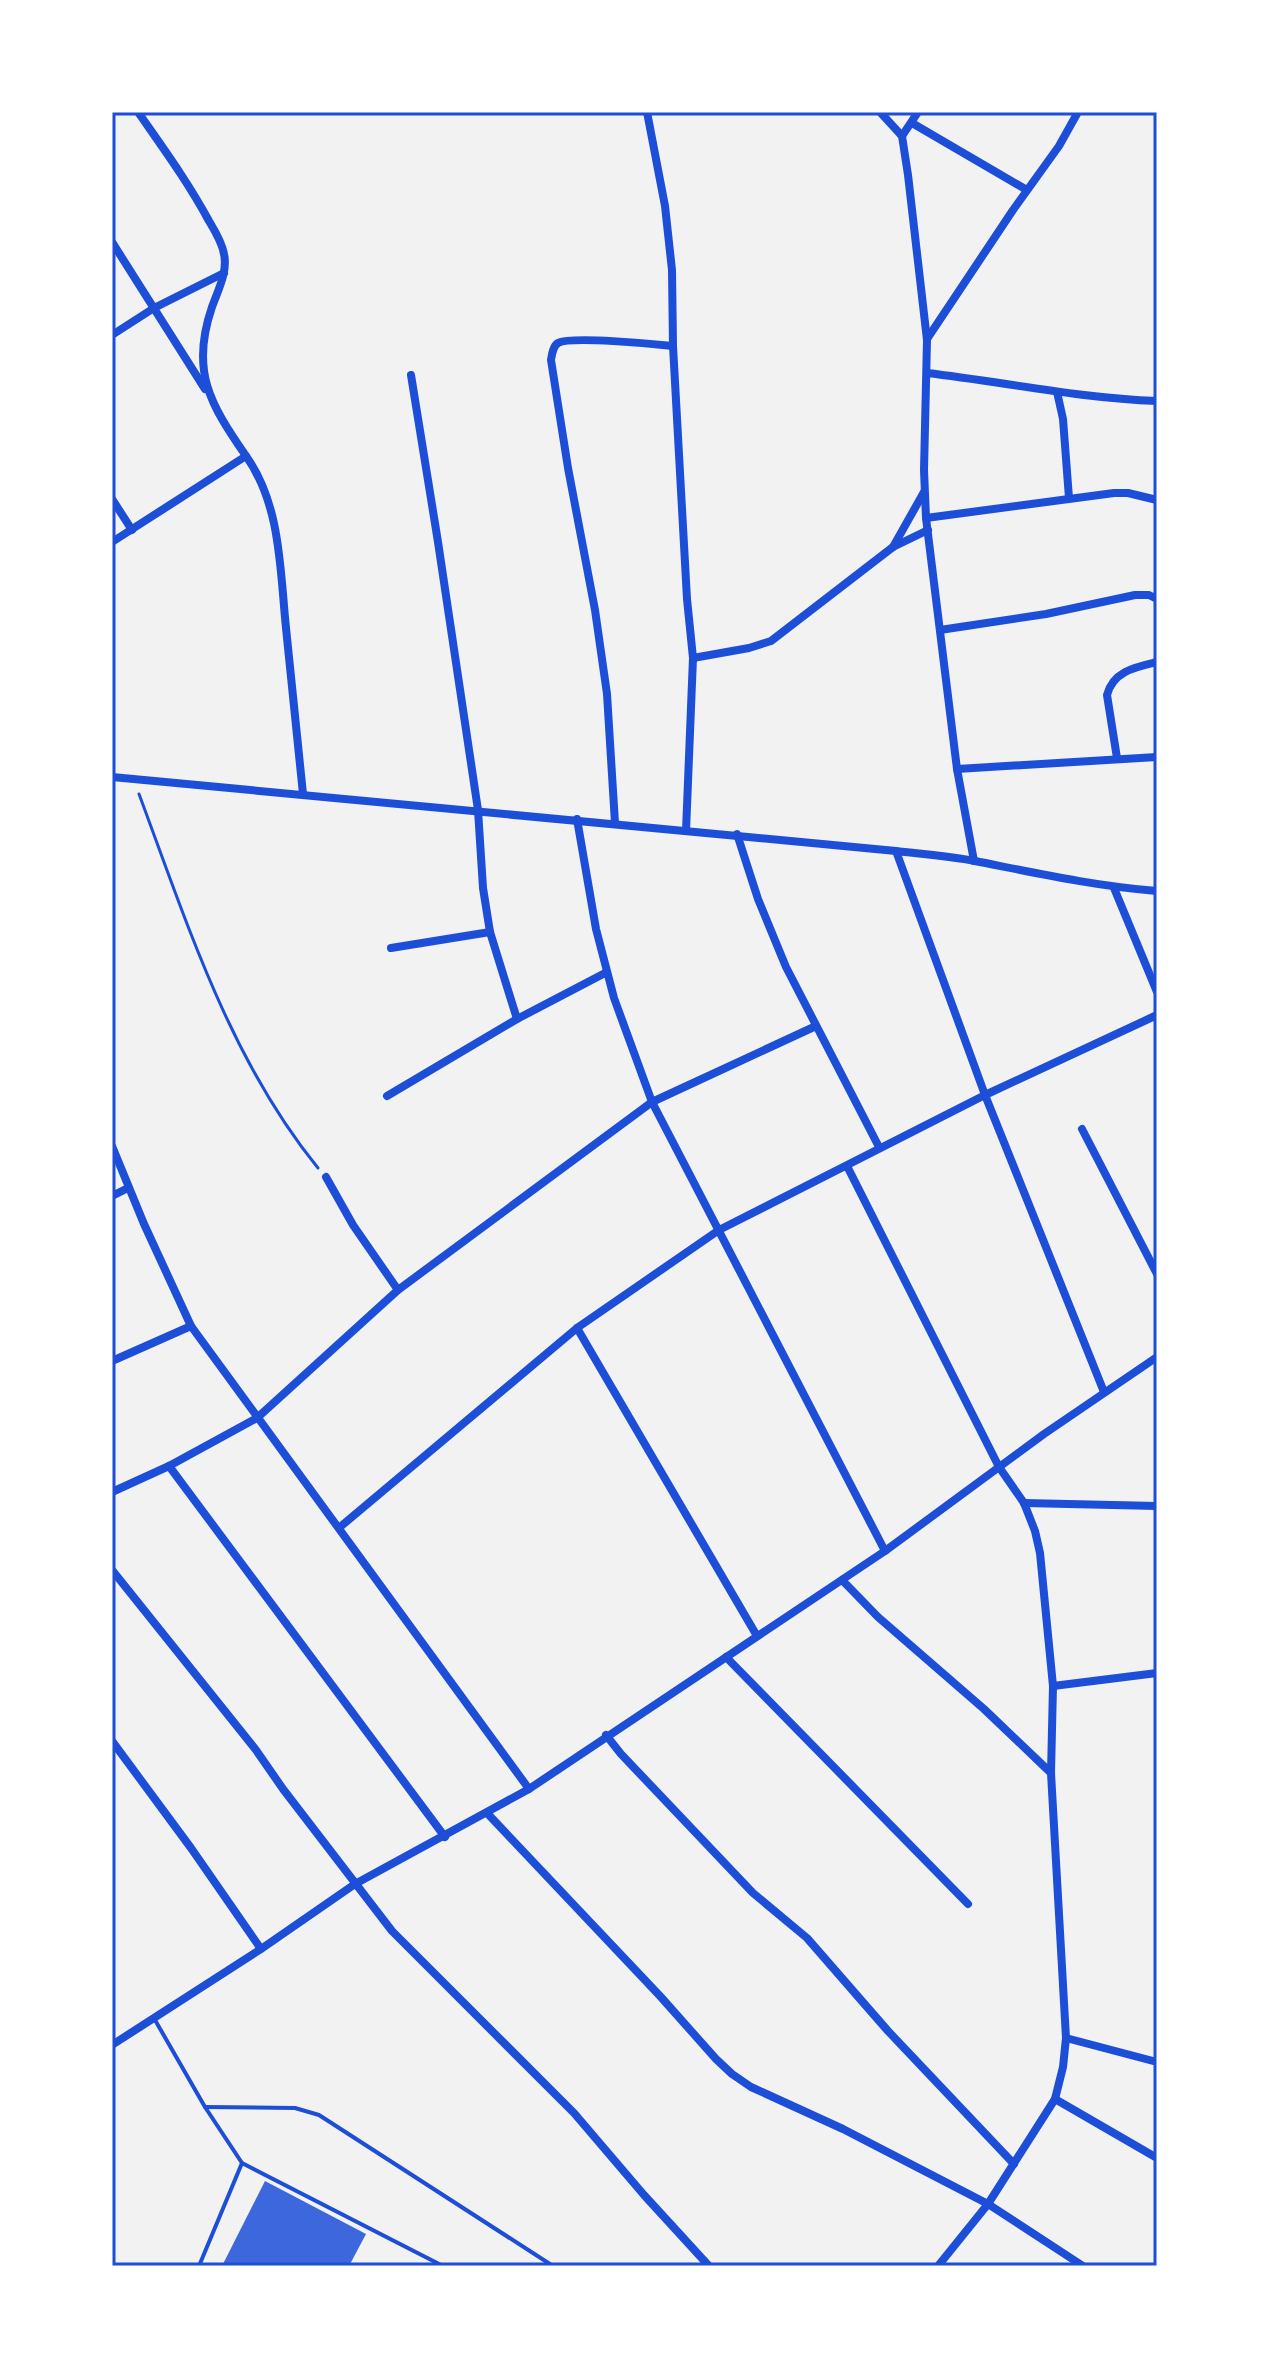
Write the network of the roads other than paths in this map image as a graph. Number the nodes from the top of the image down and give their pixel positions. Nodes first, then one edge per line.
1 (138, 112) edge
2 (647, 112) edge
3 (880, 112) edge
4 (918, 112) edge
5 (1078, 112) edge
6 (912, 123) junction
7 (902, 136) junction
8 (1027, 190) junction
9 (112, 242) edge
10 (224, 273) junction
11 (154, 308) junction
12 (112, 335) edge
13 (927, 340) junction
14 (673, 346) junction
15 (927, 373) junction
16 (411, 375) dead end
17 (1057, 392) junction
18 (1157, 401) edge
19 (218, 410) junction
20 (246, 456) junction
21 (925, 492) junction
22 (1069, 498) junction
23 (112, 499) edge
24 (1157, 500) edge
25 (926, 518) junction
26 (132, 530) junction
27 (928, 530) junction
28 (112, 542) edge
29 (893, 547) junction
30 (1157, 599) edge
31 (940, 630) junction
32 (693, 658) junction
33 (1157, 662) edge
34 (1157, 757) edge
35 (1117, 758) junction
36 (957, 769) junction
37 (112, 774) edge
38 (303, 794) junction
39 (478, 810) junction
40 (577, 819) junction
41 (615, 823) junction
42 (686, 831) junction
43 (737, 834) junction
44 (896, 851) junction
45 (974, 861) junction
46 (1114, 888) junction
47 (1157, 891) edge
48 (490, 932) junction
49 (391, 948) dead end
50 (607, 972) junction
51 (1157, 992) edge
52 (1157, 1015) edge
53 (517, 1019) junction
54 (816, 1026) junction
55 (985, 1095) junction
56 (387, 1096) dead end
57 (652, 1102) junction
58 (1082, 1129) dead end
59 (112, 1146) edge
60 (879, 1147) junction
61 (847, 1166) junction
62 (326, 1177) road end
63 (128, 1188) junction
64 (112, 1196) edge
65 (719, 1230) junction
66 (1157, 1274) edge
67 (398, 1290) junction
68 (191, 1326) junction
69 (577, 1328) junction
70 (1157, 1357) edge
71 (112, 1361) edge
72 (1104, 1392) junction
73 (257, 1418) junction
74 (169, 1466) junction
75 (999, 1467) junction
76 (112, 1492) edge
77 (1024, 1503) junction
78 (1157, 1506) edge
79 (340, 1527) junction
80 (885, 1551) junction
81 (112, 1570) edge
82 (842, 1580) junction
83 (757, 1636) junction
84 (726, 1657) junction
85 (1157, 1673) edge
86 (1053, 1686) junction
87 (606, 1735) junction
88 (112, 1741) edge
89 (1051, 1773) junction
90 (529, 1789) junction
91 (487, 1813) junction
92 (445, 1837) junction
93 (355, 1884) junction
94 (968, 1904) dead end
95 (261, 1949) junction
96 (154, 2018) junction
97 (1066, 2038) junction
98 (112, 2045) edge
99 (1157, 2062) edge
100 (1055, 2099) junction
101 (205, 2107) junction
102 (1157, 2158) edge
103 (242, 2163) junction
104 (1014, 2164) junction
105 (988, 2204) junction
106 (199, 2266) edge
107 (443, 2266) edge
108 (553, 2266) edge
109 (709, 2266) edge
110 (938, 2266) edge
111 (1083, 2266) edge

1 - 10 street
2 - 14 street
3 - 7 street
4 - 6 street
5 - 8 street
6 - 7 street
6 - 8 street
7 - 13 street
8 - 13 street
9 - 11 street
10 - 11 street
10 - 19 street
11 - 12 street
11 - 19 street
13 - 15 street
14 - 32 street
14 - 41 street
15 - 17 street
15 - 21 street
16 - 39 street
17 - 18 street
17 - 22 street
19 - 20 street
20 - 26 street
20 - 38 street
21 - 25 street
21 - 29 street
22 - 24 street
22 - 25 street
23 - 26 street
25 - 27 street
26 - 28 street
27 - 29 street
27 - 31 street
29 - 32 street
30 - 31 street
31 - 36 street
32 - 42 street
33 - 35 street
34 - 35 street
35 - 36 street
36 - 45 street
37 - 38 street
38 - 39 street
39 - 40 street
39 - 48 street
40 - 41 street
40 - 50 street
41 - 42 street
42 - 43 street
43 - 44 street
43 - 54 street
44 - 45 street
44 - 55 street
45 - 46 street
46 - 47 street
46 - 51 street
48 - 49 street
48 - 53 street
50 - 53 street
50 - 57 street
52 - 55 street
53 - 56 street
54 - 57 street
54 - 60 street
55 - 60 street
55 - 72 street
57 - 65 street
57 - 67 street
58 - 66 street
59 - 63 street
60 - 61 street
61 - 65 street
61 - 75 street
62 - 67 street
63 - 64 street
63 - 68 street
65 - 69 street
65 - 80 street
67 - 73 street
68 - 71 street
68 - 73 street
69 - 79 street
69 - 83 street
70 - 72 street
72 - 75 street
73 - 74 street
73 - 79 street
74 - 76 street
74 - 92 street
75 - 77 street
75 - 80 street
77 - 78 street
77 - 86 street
79 - 90 street
80 - 82 street
81 - 93 street
82 - 83 street
82 - 89 street
83 - 84 street
84 - 87 street
84 - 94 street
85 - 86 street
86 - 89 street
87 - 90 street
87 - 104 street
88 - 95 street
89 - 97 street
90 - 91 street
91 - 92 street
91 - 105 street
92 - 93 street
93 - 95 street
93 - 109 street
95 - 96 street
96 - 98 street
96 - 101 lane
97 - 99 street
97 - 100 street
100 - 102 street
100 - 104 street
101 - 103 lane
101 - 108 lane
103 - 106 lane
103 - 107 lane
104 - 105 street
105 - 110 street
105 - 111 street

